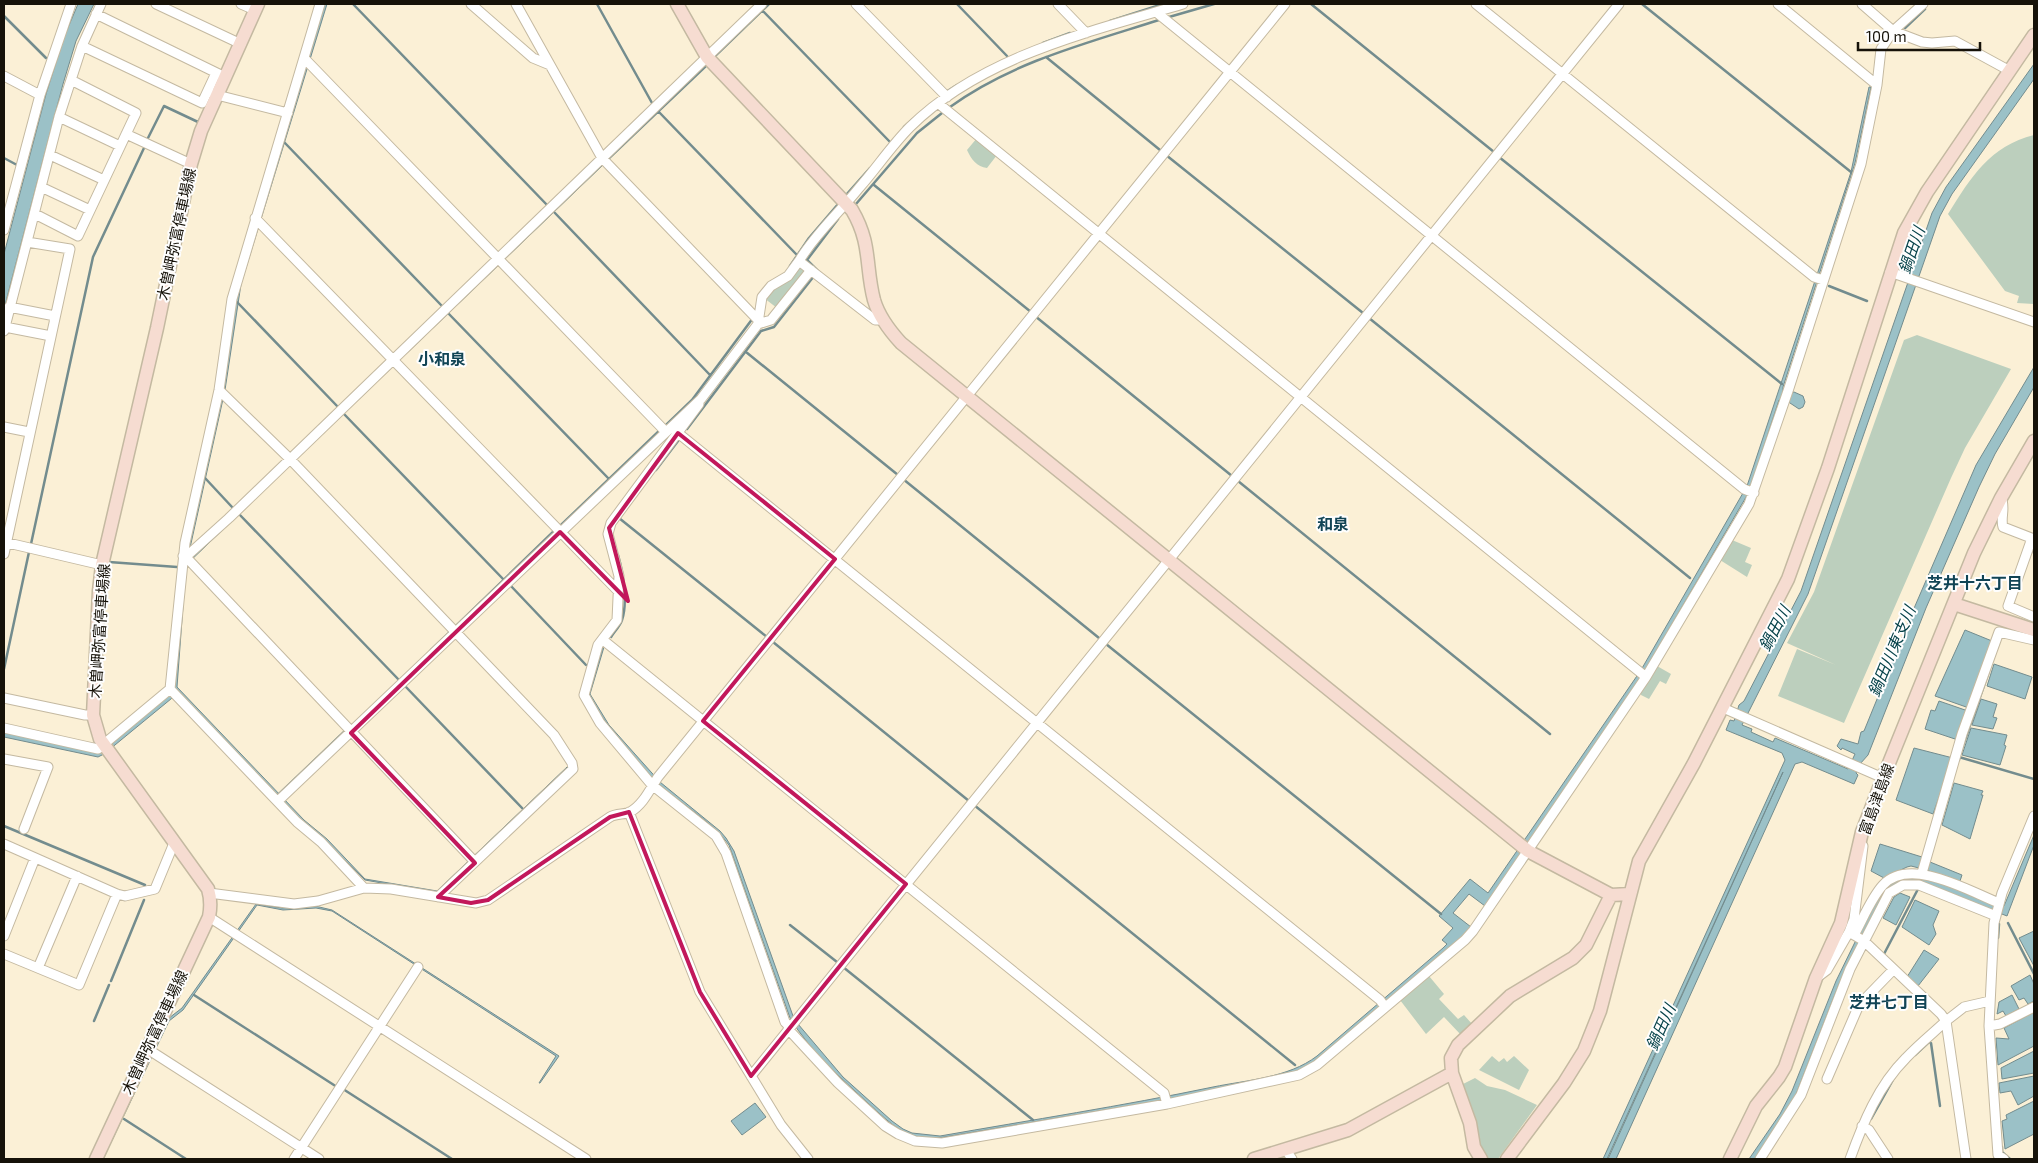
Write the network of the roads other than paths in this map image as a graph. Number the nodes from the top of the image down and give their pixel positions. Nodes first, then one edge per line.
1 (71, 4) edge
2 (101, 4) edge
3 (156, 4) edge
4 (242, 4) edge
5 (320, 4) edge
6 (471, 4) edge
7 (516, 4) edge
8 (677, 4) edge
9 (762, 4) edge
10 (856, 4) edge
11 (1058, 4) edge
12 (1183, 4) edge
13 (1285, 4) edge
14 (1476, 4) edge
15 (1619, 4) edge
16 (1778, 4) edge
17 (1862, 4) edge
18 (1923, 4) edge
19 (257, 7) edge
20 (1156, 12) junction
21 (96, 14) junction
22 (1893, 31) junction
23 (1086, 33) junction
24 (2034, 35) edge
25 (241, 44) junction
26 (82, 46) junction
27 (707, 57) junction
28 (307, 60) junction
29 (550, 65) junction
30 (1229, 71) junction
31 (2010, 71) junction
32 (1562, 73) junction
33 (221, 75) junction
34 (4, 76) edge
35 (71, 80) junction
36 (1877, 85) junction
37 (212, 94) junction
38 (40, 95) junction
39 (947, 97) junction
40 (939, 104) junction
41 (288, 113) junction
42 (59, 117) junction
43 (126, 134) junction
44 (120, 146) junction
45 (50, 155) junction
46 (602, 158) junction
47 (191, 164) junction
48 (104, 180) junction
49 (41, 187) junction
50 (846, 202) junction
51 (90, 210) junction
52 (34, 214) junction
53 (258, 220) junction
54 (4, 230) edge
55 (1098, 233) junction
56 (1432, 235) junction
57 (27, 242) junction
58 (500, 260) junction
59 (799, 261) junction
60 (811, 270) junction
61 (1890, 272) junction
62 (1819, 279) junction
63 (9, 307) junction
64 (55, 316) junction
65 (756, 319) junction
66 (882, 320) junction
67 (2034, 322) edge
68 (4, 329) edge
69 (51, 336) junction
70 (395, 361) junction
71 (222, 392) junction
72 (967, 396) junction
73 (1301, 397) junction
74 (701, 399) junction
75 (4, 427) edge
76 (665, 431) junction
77 (29, 432) junction
78 (678, 433) junction
79 (2034, 441) edge
80 (292, 461) junction
81 (1749, 491) junction
82 (2001, 498) junction
83 (560, 532) junction
84 (2033, 538) edge
85 (5, 542) edge
86 (4, 554) edge
87 (187, 557) junction
88 (835, 559) junction
89 (1169, 560) junction
90 (102, 565) junction
91 (618, 591) junction
92 (1954, 604) junction
93 (2034, 617) edge
94 (2034, 630) edge
95 (455, 632) junction
96 (603, 640) junction
97 (2034, 640) edge
98 (1643, 674) junction
99 (173, 692) junction
100 (4, 698) edge
101 (1728, 710) junction
102 (93, 715) junction
103 (703, 721) junction
104 (1037, 722) junction
105 (4, 728) edge
106 (351, 732) junction
107 (106, 748) junction
108 (4, 761) edge
109 (1882, 778) junction
110 (655, 782) junction
111 (280, 799) junction
112 (630, 812) junction
113 (2034, 816) edge
114 (2032, 828) edge
115 (24, 829) dead end
116 (1862, 832) junction
117 (174, 843) junction
118 (4, 844) edge
119 (1524, 848) junction
120 (35, 858) junction
121 (473, 860) junction
122 (1922, 873) junction
123 (77, 876) junction
124 (906, 884) junction
125 (364, 888) junction
126 (209, 893) junction
127 (117, 894) junction
128 (1630, 894) junction
129 (1611, 895) junction
130 (438, 897) junction
131 (1998, 904) junction
132 (1996, 916) junction
133 (209, 917) junction
134 (1853, 935) junction
135 (4, 936) edge
136 (1864, 941) junction
137 (4, 954) edge
138 (418, 967) dead end
139 (38, 968) junction
140 (1893, 970) junction
141 (1816, 978) junction
142 (1990, 1001) junction
143 (1383, 1004) junction
144 (2034, 1007) edge
145 (1946, 1021) junction
146 (792, 1025) junction
147 (1989, 1026) junction
148 (380, 1027) junction
149 (150, 1051) junction
150 (1452, 1073) junction
151 (751, 1076) junction
152 (1827, 1079) dead end
153 (1165, 1099) junction
154 (1862, 1126) junction
155 (301, 1148) junction
156 (1289, 1155) edge
157 (96, 1159) edge
158 (294, 1159) edge
159 (319, 1159) edge
160 (586, 1159) edge
161 (808, 1159) edge
162 (1254, 1159) edge
163 (1481, 1159) edge
164 (1507, 1159) edge
165 (1730, 1159) edge
166 (1760, 1159) edge
167 (1850, 1159) edge
168 (1888, 1159) edge
169 (1966, 1159) edge
170 (2004, 1159) edge

1 - 38 street
2 - 21 street
3 - 25 street
4 - 19 street
5 - 28 street
6 - 29 street
7 - 29 street
8 - 27 street
9 - 27 street
10 - 39 street
11 - 23 street
12 - 20 street
13 - 30 street
14 - 32 street
15 - 32 street
16 - 36 street
17 - 22 street
18 - 22 street
19 - 25 street, 木曽岬弥富停車場線
20 - 23 street
20 - 30 street
21 - 26 street
21 - 33 street
22 - 31 street
22 - 36 street
23 - 39 street
24 - 31 street
25 - 33 street, 木曽岬弥富停車場線
26 - 35 street
26 - 37 street
27 - 46 street
27 - 50 street
28 - 41 street
28 - 58 street
29 - 46 street
30 - 55 street
30 - 56 street
31 - 61 street
32 - 56 street
32 - 62 street
33 - 37 street, 木曽岬弥富停車場線
34 - 38 street
35 - 42 street
35 - 43 street
36 - 62 street
37 - 41 street
37 - 47 street, 木曽岬弥富停車場線
38 - 54 street
39 - 40 street
40 - 50 street
40 - 55 street
41 - 53 street
42 - 44 street
42 - 45 street
43 - 44 street
43 - 47 street
44 - 48 street
45 - 48 street
45 - 49 street
46 - 58 street
46 - 65 street
47 - 90 street, 木曽岬弥富停車場線
48 - 51 street
49 - 51 street
49 - 52 street
50 - 59 street
50 - 66 street
51 - 52 street
52 - 57 street
53 - 70 street
53 - 71 street
55 - 72 street
55 - 73 street
56 - 73 street
56 - 81 street
57 - 63 street
57 - 64 street
58 - 70 street
58 - 76 street
59 - 60 street
59 - 65 street
60 - 65 street
60 - 66 street
61 - 67 street
61 - 101 street
62 - 81 street
63 - 64 street
63 - 68 street
64 - 69 street
65 - 74 street
66 - 72 street
68 - 69 street
69 - 77 street
70 - 80 street
70 - 83 street
71 - 80 street
71 - 87 street
72 - 88 street
72 - 89 street
73 - 89 street
73 - 98 street
74 - 76 street
74 - 78 street
75 - 77 street
76 - 83 street
77 - 85 street
78 - 88 street
78 - 91 street
79 - 82 street, 富島津島線
80 - 87 street
80 - 95 street
81 - 98 street
82 - 84 street
82 - 92 street, 富島津島線
83 - 91 street
83 - 95 street
84 - 93 street
85 - 86 street
85 - 90 street
87 - 99 street
87 - 106 street
88 - 103 street
88 - 104 street
89 - 104 street
89 - 119 street
90 - 102 street, 木曽岬弥富停車場線
91 - 96 street
92 - 94 street
92 - 109 street, 富島津島線
95 - 106 street
95 - 121 street
96 - 103 street
96 - 110 street
97 - 122 street
98 - 119 street
99 - 107 street
99 - 111 street
100 - 102 street
101 - 109 street
101 - 128 street
102 - 107 street, 木曽岬弥富停車場線
103 - 110 street
103 - 124 street
104 - 124 street
104 - 143 street
105 - 107 street
106 - 111 street
106 - 121 street
107 - 117 street, 木曽岬弥富停車場線
108 - 115 street
109 - 116 street, 富島津島線
110 - 112 street
110 - 146 street
111 - 125 street
112 - 130 street
112 - 151 street
113 - 114 street
114 - 131 street
116 - 134 street
116 - 141 street, 富島津島線
117 - 126 street, 木曽岬弥富停車場線
117 - 127 street
118 - 120 street
119 - 129 street
119 - 143 street
120 - 123 street
120 - 135 street
121 - 130 street
122 - 131 street
122 - 134 street
123 - 127 street
123 - 139 street
124 - 146 street
124 - 153 street
125 - 126 street
125 - 130 street
126 - 133 street, 木曽岬弥富停車場線
127 - 139 street
128 - 129 street
128 - 164 street
129 - 150 street
131 - 132 street
132 - 136 street
132 - 142 street
133 - 148 street
133 - 149 street, 木曽岬弥富停車場線
134 - 136 street
134 - 141 street
136 - 140 street
136 - 166 street
137 - 139 street
138 - 148 street
140 - 145 street
140 - 152 street
141 - 165 street, 富島津島線
142 - 145 street
142 - 147 street
143 - 153 street
144 - 147 street
145 - 154 street
145 - 169 street
146 - 151 street
146 - 153 street
147 - 170 street
148 - 155 street
148 - 160 street
149 - 155 street
149 - 157 street, 木曽岬弥富停車場線
150 - 156 street
150 - 163 street
151 - 161 street
154 - 167 street
154 - 168 street
155 - 158 street
155 - 159 street
156 - 162 street

